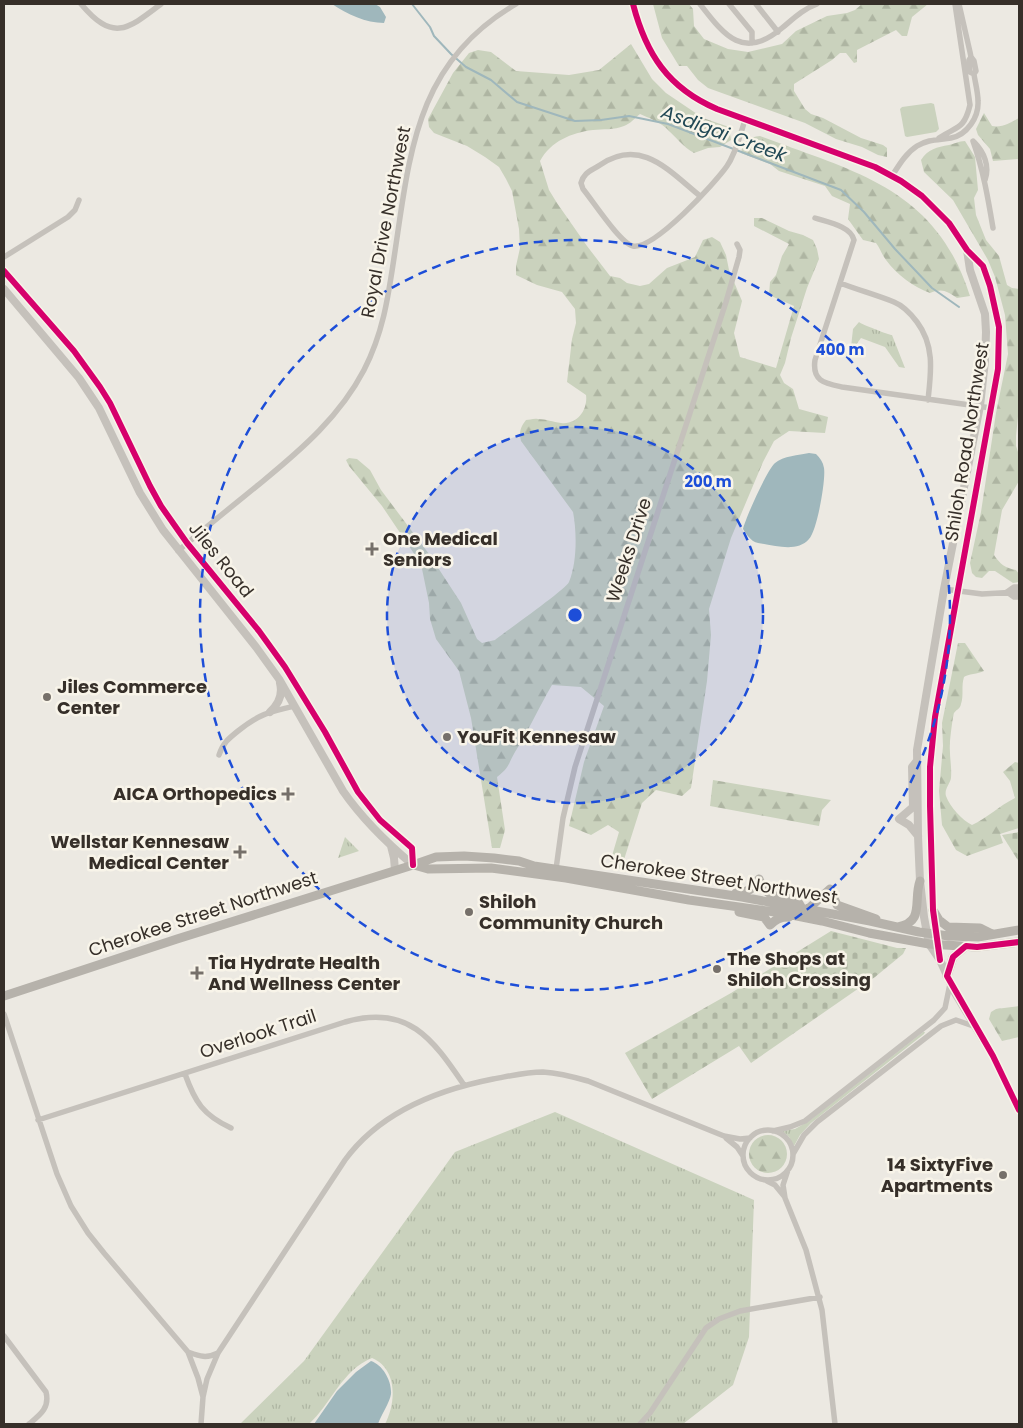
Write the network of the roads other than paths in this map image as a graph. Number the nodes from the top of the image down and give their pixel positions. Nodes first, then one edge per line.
1 (82, 4) edge
2 (161, 4) edge
3 (516, 4) edge
4 (700, 4) edge
5 (729, 4) edge
6 (756, 4) edge
7 (817, 4) edge
8 (955, 4) edge
9 (959, 4) edge
10 (632, 6) edge
11 (778, 32) junction
12 (752, 43) junction
13 (745, 120) junction
14 (938, 139) junction
15 (892, 176) junction
16 (985, 180) junction
17 (700, 196) junction
18 (79, 200) dead end
19 (815, 218) dead end
20 (993, 228) dead end
21 (737, 244) dead end
22 (968, 250) junction
23 (4, 257) edge
24 (4, 271) edge
25 (840, 283) junction
26 (4, 289) edge
27 (928, 400) junction
28 (980, 406) junction
29 (991, 408) junction
30 (187, 543) junction
31 (178, 551) junction
32 (1019, 587) edge
33 (944, 589) junction
34 (958, 592) junction
35 (1007, 592) junction
36 (1019, 592) edge
37 (1019, 597) edge
38 (279, 679) junction
39 (295, 706) junction
40 (270, 712) junction
41 (219, 755) dead end
42 (918, 760) junction
43 (918, 836) junction
44 (390, 846) junction
45 (413, 865) junction
46 (556, 869) junction
47 (395, 870) junction
48 (920, 881) junction
49 (731, 896) junction
50 (720, 905) junction
51 (933, 910) junction
52 (806, 913) junction
53 (882, 924) junction
54 (896, 927) junction
55 (1019, 930) edge
56 (927, 933) junction
57 (992, 934) junction
58 (935, 941) junction
59 (1019, 942) edge
60 (966, 946) junction
61 (948, 980) junction
62 (4, 996) edge
63 (4, 1014) edge
64 (976, 1027) junction
65 (185, 1074) junction
66 (464, 1085) junction
67 (1019, 1110) edge
68 (38, 1120) junction
69 (231, 1128) dead end
70 (773, 1131) junction
71 (724, 1136) junction
72 (750, 1138) junction
73 (793, 1154) junction
74 (743, 1156) junction
75 (788, 1170) junction
76 (761, 1179) junction
77 (785, 1198) junction
78 (820, 1297) junction
79 (4, 1336) edge
80 (188, 1352) junction
81 (218, 1353) junction
82 (203, 1397) junction
83 (29, 1424) edge
84 (202, 1424) edge
85 (640, 1424) edge
86 (835, 1424) edge

1 - 2 street
3 - 30 street, Royal Drive Northwest
4 - 12 street
5 - 12 street
6 - 11 street
7 - 11 street
8 - 14 street
9 - 14 street
10 - 13 street, Shiloh Road Northwest
11 - 12 street
13 - 15 street, Shiloh Road Northwest
13 - 17 street
14 - 15 street
15 - 22 street, Shiloh Road Northwest
16 - 16 street
16 - 20 street
17 - 17 street
18 - 23 street
19 - 25 street
21 - 46 street, Weeks Drive
22 - 28 street, Shiloh Road Northwest
22 - 29 street, Shiloh Road Northwest
24 - 30 street, Jiles Road
25 - 27 street
25 - 27 street
26 - 31 street, Jiles Road
27 - 28 street
28 - 29 street
28 - 33 street, Shiloh Road Northwest
29 - 34 street, Shiloh Road Northwest
30 - 31 street, Royal Drive Northwest
30 - 45 street, Jiles Road
31 - 38 street, Jiles Road
32 - 35 street
33 - 34 street
33 - 42 street, Shiloh Road Northwest
34 - 35 street
34 - 51 street, Shiloh Road Northwest
35 - 36 street
35 - 37 street
38 - 39 street, Jiles Road
38 - 40 street
39 - 40 street
39 - 44 street, Jiles Road
40 - 41 street
42 - 43 street, Shiloh Road Northwest
42 - 43 street
43 - 48 street, Shiloh Road Northwest
44 - 45 street, Jiles Road
44 - 47 street
45 - 46 main road, Cherokee Street Northwest
45 - 47 main road, Cherokee Street Northwest
45 - 50 main road, Cherokee Street Northwest
46 - 49 main road, Cherokee Street Northwest
47 - 62 main road, Cherokee Street Northwest
48 - 54 main road
48 - 56 street, Shiloh Road Northwest
49 - 52 main road, Cherokee Street Northwest
49 - 52 main road
50 - 52 main road, Cherokee Street Northwest
50 - 52 main road
51 - 57 main road
51 - 58 street, Shiloh Road Northwest
52 - 53 main road, Cherokee Street Northwest
52 - 53 main road
52 - 58 main road, Cherokee Street Northwest
53 - 54 main road, Cherokee Street Northwest
54 - 56 main road, Cherokee Street Northwest
55 - 57 main road, Cherokee Street Northwest
56 - 58 main road, Cherokee Street Northwest
57 - 58 main road, Cherokee Street Northwest
58 - 60 main road, Cherokee Street Northwest
58 - 61 street, Shiloh Road Northwest
59 - 60 main road, Cherokee Street Northwest
60 - 61 main road
61 - 64 street, Shiloh Road Northwest
61 - 70 street
63 - 68 street
64 - 67 street, Shiloh Road Northwest
64 - 73 street
65 - 66 street, Overlook Trail
65 - 68 street, Overlook Trail
65 - 69 street
66 - 71 street
66 - 81 street
68 - 80 street
70 - 72 street
70 - 73 street
71 - 72 street
71 - 74 street
72 - 74 street
73 - 75 street
74 - 76 street
75 - 76 street
75 - 77 street
76 - 77 street
77 - 78 street
78 - 85 street
78 - 86 street
79 - 83 street
80 - 81 street
80 - 82 street
81 - 82 street
82 - 84 street

